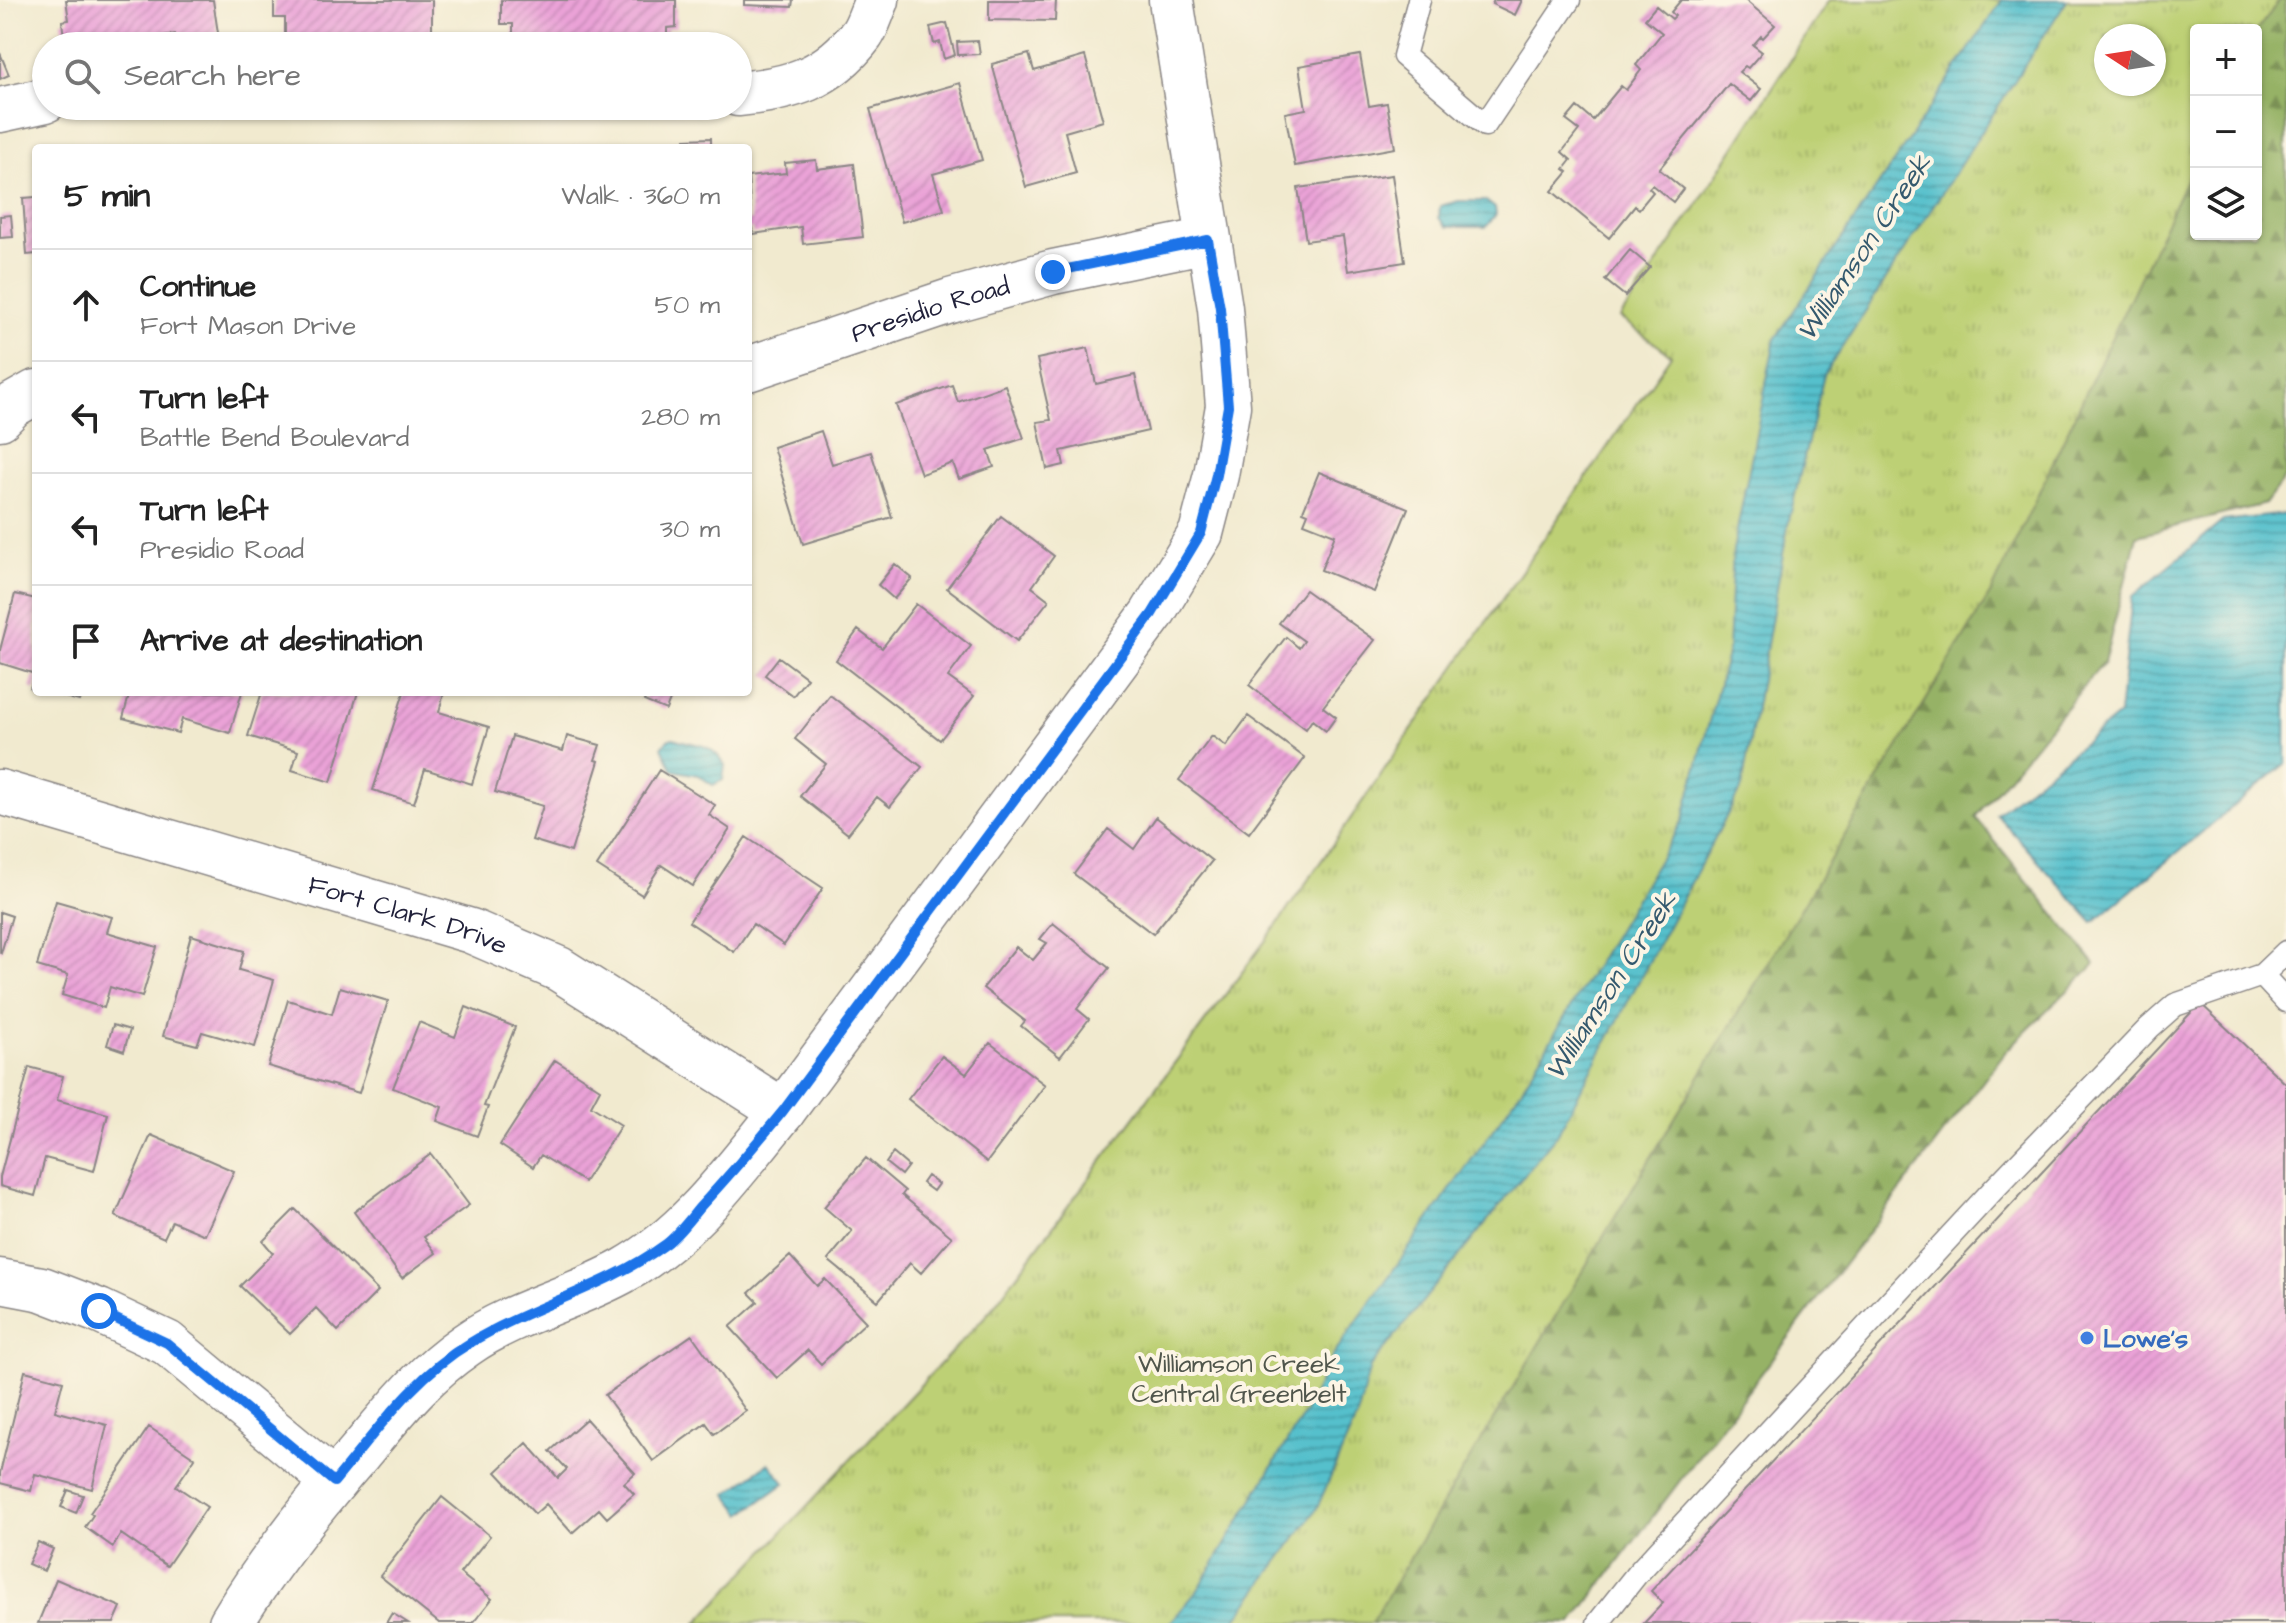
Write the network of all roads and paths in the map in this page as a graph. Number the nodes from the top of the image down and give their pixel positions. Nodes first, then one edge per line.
1 (877, 0) edge
2 (1171, 0) edge
3 (1419, 0) edge
4 (1569, 0) edge
5 (752, 92) edge
6 (32, 103) edge
7 (0, 110) edge
8 (1208, 240) junction
9 (752, 368) edge
10 (32, 394) edge
11 (0, 418) edge
12 (0, 792) edge
13 (2286, 952) edge
14 (2262, 975) junction
15 (2286, 1001) edge
16 (783, 1111) junction
17 (0, 1281) edge
18 (334, 1482) junction
19 (231, 1623) edge
20 (1598, 1623) edge

1 - 5 street
2 - 8 street
3 - 4 lane
6 - 7 street
8 - 9 street, Presidio Road
8 - 16 street
10 - 11 street
12 - 16 street, Fort Clark Drive
13 - 14 lane
14 - 15 lane
14 - 20 lane
16 - 18 street
17 - 18 street
18 - 19 street

